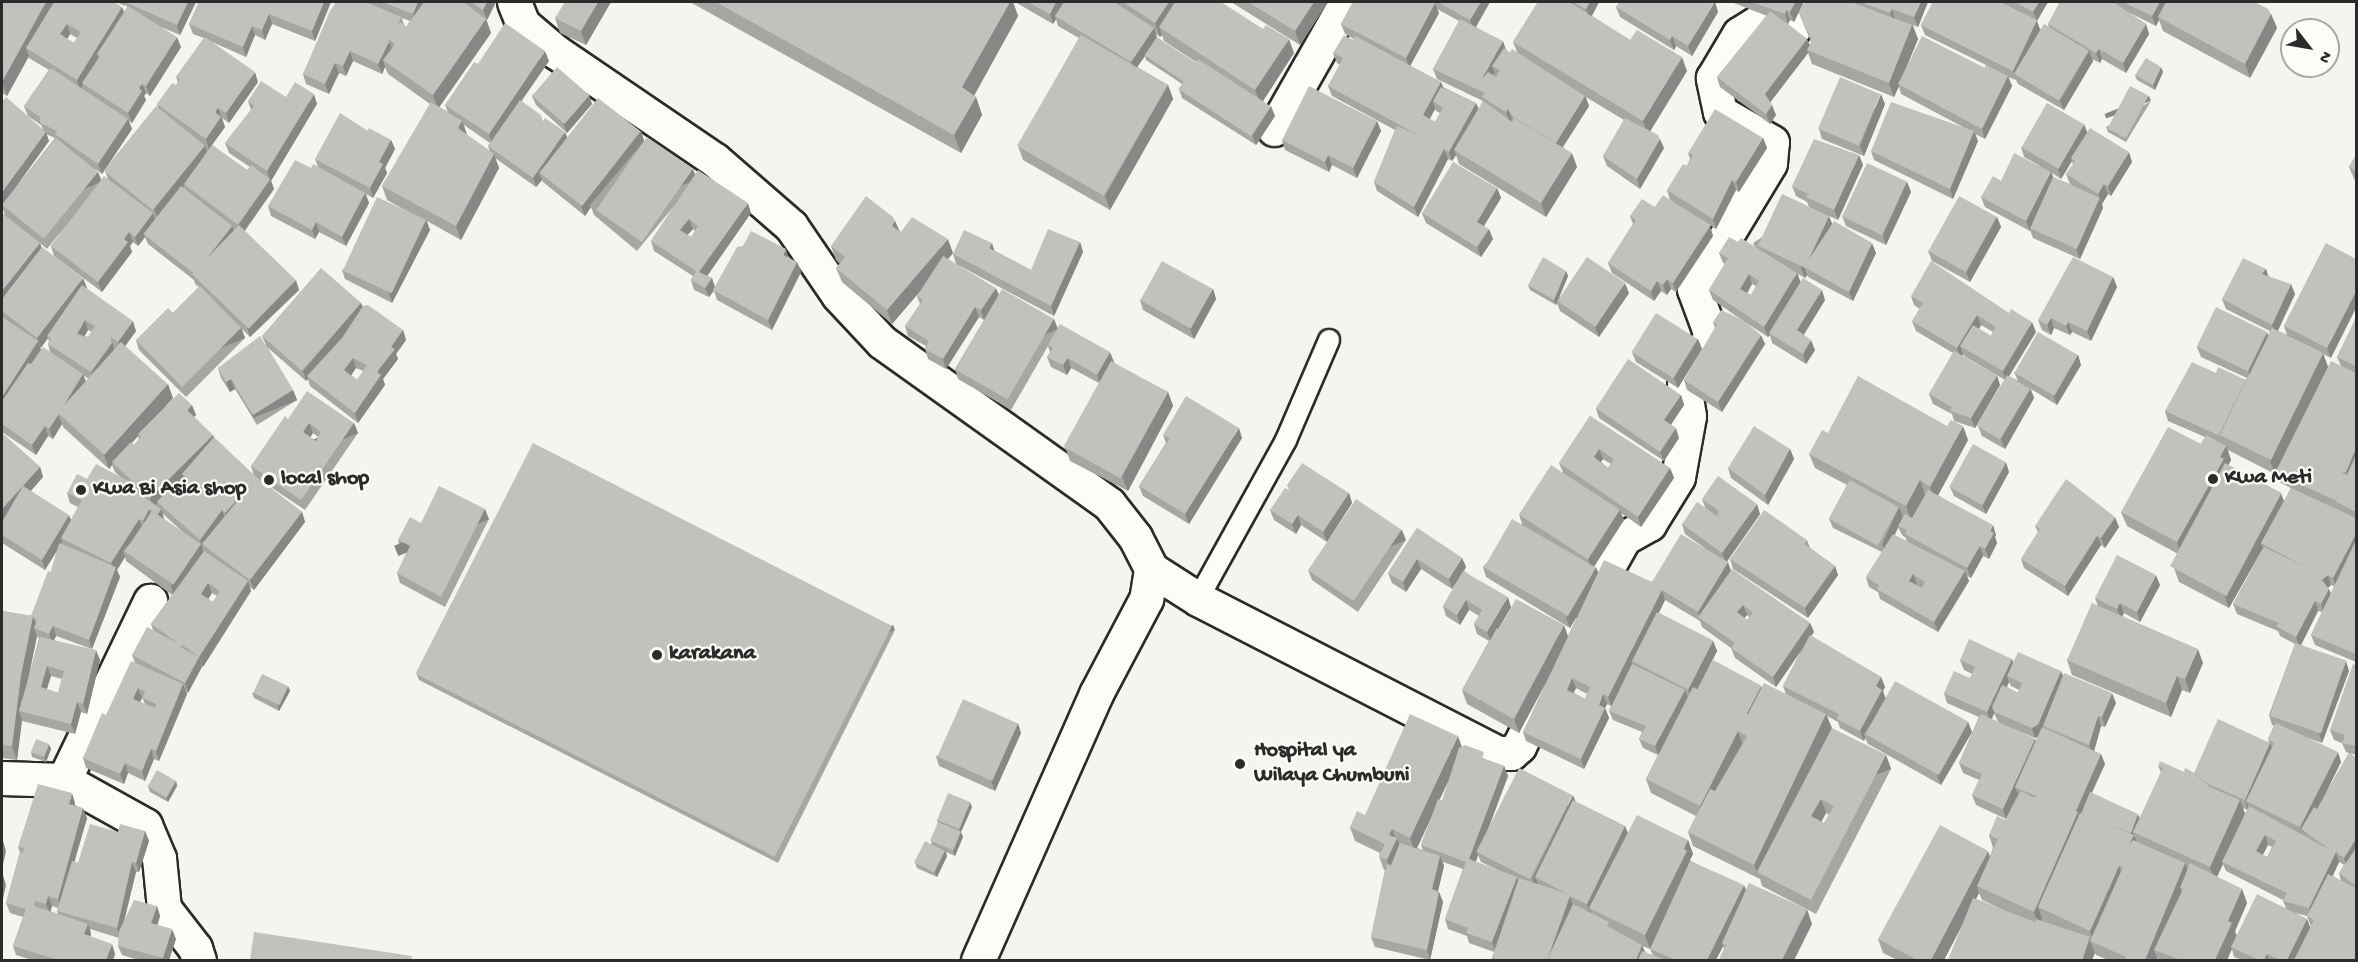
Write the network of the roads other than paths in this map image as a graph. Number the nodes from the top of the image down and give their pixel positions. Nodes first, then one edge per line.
1 (514, 2) edge
2 (1346, 2) edge
3 (1811, 2) edge
4 (1274, 129) dead end
5 (1329, 340) dead end
6 (1151, 569) junction
7 (1198, 599) junction
8 (150, 601) dead end
9 (1577, 629) edge
10 (1559, 668) edge
11 (2, 778) edge
12 (64, 780) junction
13 (199, 960) edge
14 (978, 960) edge

1 - 6 street
2 - 4 street
3 - 9 street
5 - 7 lane
6 - 7 street
6 - 14 street
7 - 10 street
8 - 12 street
11 - 12 street
12 - 13 street

